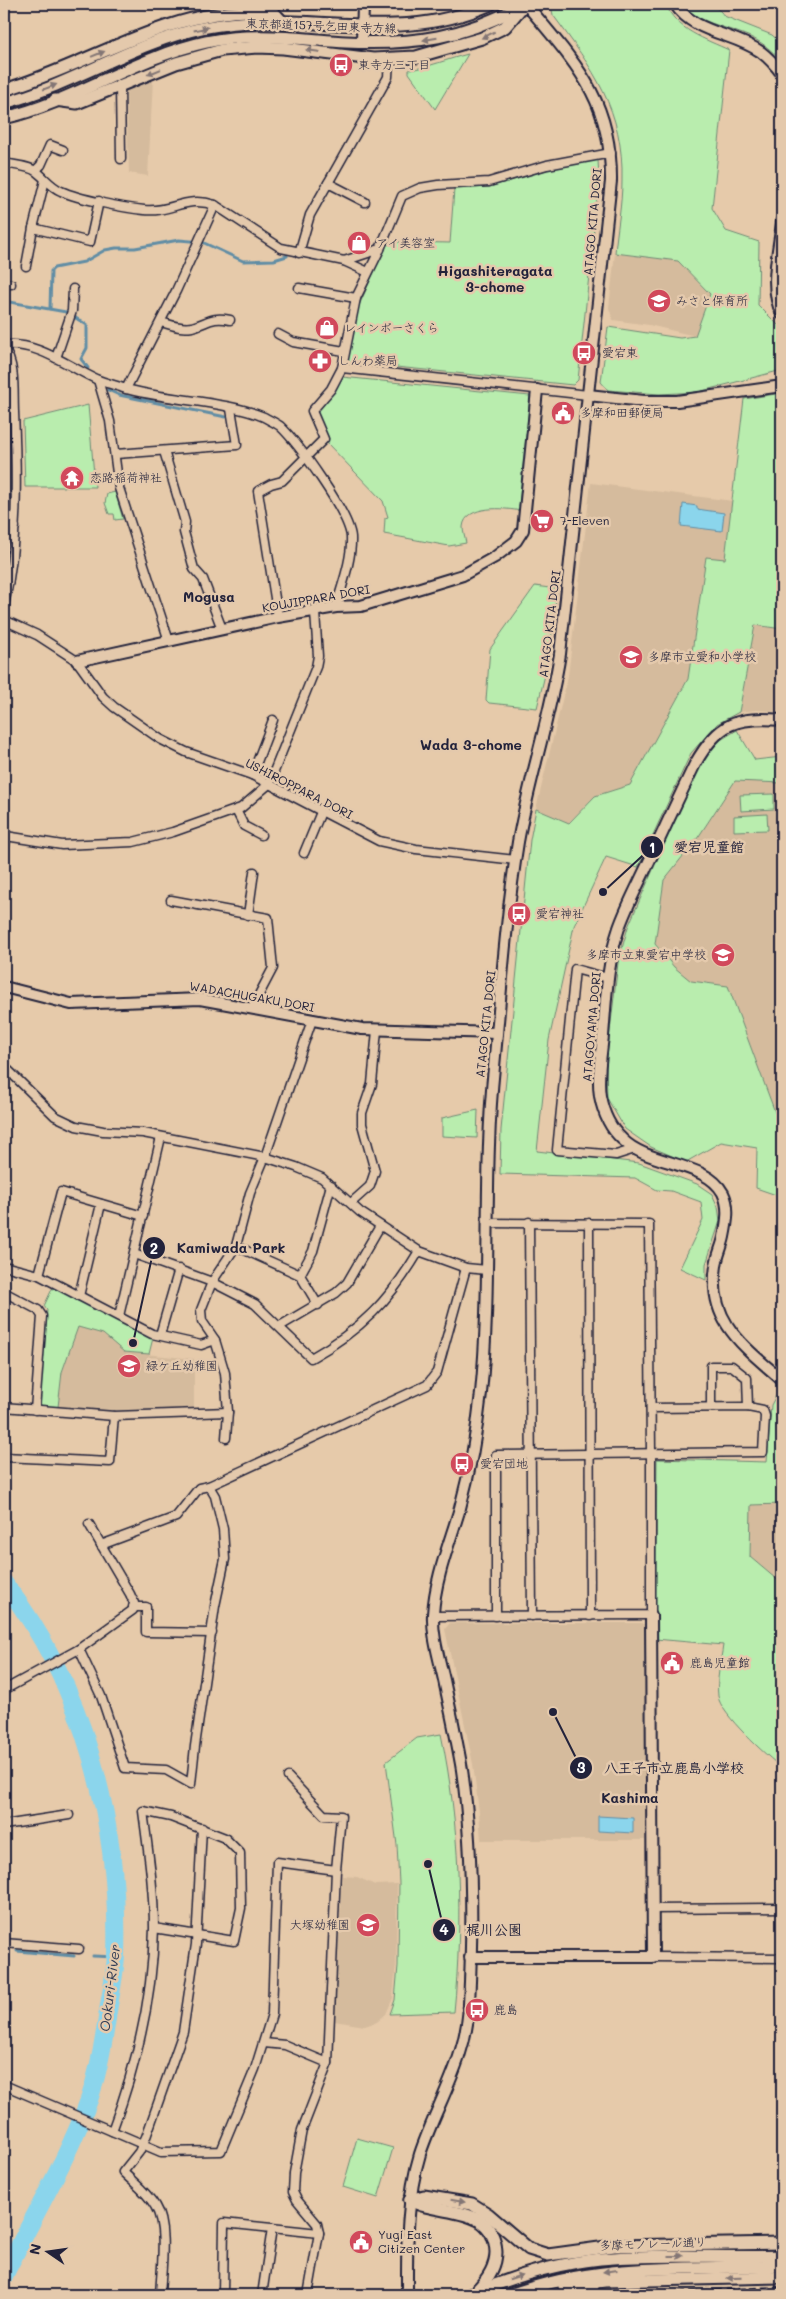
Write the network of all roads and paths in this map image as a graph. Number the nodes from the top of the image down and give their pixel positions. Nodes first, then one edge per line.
1 (363, 4) edge
2 (491, 4) edge
3 (525, 4) edge
4 (675, 4) edge
5 (282, 22) junction
6 (363, 26) junction
7 (362, 42) junction
8 (389, 59) junction
9 (782, 74) edge
10 (120, 85) junction
11 (4, 90) edge
12 (55, 100) junction
13 (4, 103) edge
14 (4, 118) edge
15 (112, 149) dead end
16 (121, 149) junction
17 (63, 150) dead end
18 (611, 152) junction
19 (121, 159) dead end
20 (4, 163) edge
21 (36, 170) junction
22 (45, 180) junction
23 (328, 183) junction
24 (99, 201) junction
25 (364, 202) dead end
26 (215, 205) junction
27 (782, 222) edge
28 (33, 228) junction
29 (50, 233) junction
30 (48, 242) dead end
31 (380, 249) junction
32 (299, 253) junction
33 (344, 261) junction
34 (26, 266) dead end
35 (368, 272) junction
36 (299, 288) dead end
37 (73, 289) dead end
38 (356, 298) junction
39 (782, 314) edge
40 (230, 320) dead end
41 (161, 322) junction
42 (278, 334) dead end
43 (4, 347) edge
44 (344, 351) junction
45 (56, 358) junction
46 (342, 368) junction
47 (98, 380) junction
48 (782, 386) edge
49 (126, 389) junction
50 (537, 390) junction
51 (588, 395) junction
52 (231, 409) junction
53 (164, 451) junction
54 (116, 454) junction
55 (307, 459) junction
56 (4, 524) edge
57 (15, 527) junction
58 (4, 558) edge
59 (12, 561) junction
60 (4, 606) edge
61 (336, 607) junction
62 (315, 612) junction
63 (278, 617) junction
64 (4, 620) edge
65 (222, 629) junction
66 (169, 641) junction
67 (77, 661) junction
68 (273, 720) dead end
69 (782, 720) edge
70 (252, 775) junction
71 (269, 784) junction
72 (236, 810) junction
73 (321, 812) junction
74 (5, 833) edge
75 (262, 835) dead end
76 (4, 851) edge
77 (304, 853) dead end
78 (516, 860) junction
79 (254, 872) dead end
80 (171, 900) dead end
81 (248, 914) junction
82 (608, 978) junction
83 (4, 987) edge
84 (252, 1008) junction
85 (312, 1020) junction
86 (377, 1030) junction
87 (497, 1033) junction
88 (4, 1066) edge
89 (161, 1137) junction
90 (635, 1149) junction
91 (265, 1156) junction
92 (331, 1186) junction
93 (351, 1203) junction
94 (101, 1204) junction
95 (143, 1216) junction
96 (529, 1222) junction
97 (487, 1223) junction
98 (589, 1223) junction
99 (380, 1226) junction
100 (236, 1246) junction
101 (419, 1251) junction
102 (134, 1254) junction
103 (4, 1266) edge
104 (466, 1268) junction
105 (179, 1269) junction
106 (487, 1270) junction
107 (39, 1275) junction
108 (300, 1275) junction
109 (212, 1282) junction
110 (4, 1292) edge
111 (79, 1296) junction
112 (318, 1305) junction
113 (119, 1316) junction
114 (280, 1326) junction
115 (160, 1335) junction
116 (215, 1340) junction
117 (782, 1380) edge
118 (4, 1407) edge
119 (711, 1407) junction
120 (748, 1407) junction
121 (651, 1408) junction
122 (35, 1410) junction
123 (228, 1412) junction
124 (114, 1416) junction
125 (226, 1438) dead end
126 (530, 1453) junction
127 (652, 1453) junction
128 (590, 1454) junction
129 (4, 1456) edge
130 (209, 1486) junction
131 (89, 1524) dead end
132 (101, 1545) junction
133 (133, 1607) junction
134 (651, 1615) junction
135 (433, 1616) junction
136 (496, 1616) junction
137 (532, 1616) junction
138 (590, 1616) junction
139 (212, 1633) junction
140 (78, 1649) junction
141 (4, 1690) edge
142 (288, 1777) dead end
143 (69, 1815) dead end
144 (4, 1825) edge
145 (202, 1828) junction
146 (336, 1870) junction
147 (782, 1908) edge
148 (652, 1909) junction
149 (154, 1928) junction
150 (196, 1935) junction
151 (4, 1943) edge
152 (79, 1949) dead end
153 (470, 1957) junction
154 (653, 1957) junction
155 (782, 1958) edge
156 (264, 2044) junction
157 (328, 2063) junction
158 (4, 2085) edge
159 (109, 2130) junction
160 (142, 2146) junction
161 (410, 2200) junction
162 (272, 2228) junction
163 (320, 2233) junction
164 (782, 2243) edge
165 (659, 2245) junction
166 (782, 2256) edge
167 (614, 2258) junction
168 (782, 2266) edge
169 (782, 2277) edge
170 (616, 2281) junction
171 (160, 2295) edge
172 (223, 2295) edge
173 (262, 2295) edge
174 (308, 2295) edge
175 (407, 2295) edge
176 (470, 2295) edge
177 (510, 2295) edge
178 (569, 2295) edge

1 - 6 street
2 - 6 main road, 東京都道157号乞田東寺方線
3 -> 7 main road, 東京都道157号乞田東寺方線
3 -> 8 main road
3 - 18 street, ATAGO KITA DORI
4 - 9 street
5 - 6 main road, 東京都道157号乞田東寺方線
11 -> 5 main road
13 -> 5 main road, 東京都道157号乞田東寺方線
6 - 7 street
7 - 12 main road, 東京都道157号乞田東寺方線
8 -> 10 main road
8 - 23 street
10 - 12 main road
10 - 16 street
12 - 14 main road, 東京都道157号乞田東寺方線
15 - 16 street
16 - 19 street
17 - 21 street
18 - 31 street
18 - 51 street, ATAGO KITA DORI
20 - 21 street
21 - 22 street
22 - 24 street
22 - 28 street
23 - 25 street
23 - 32 street
24 - 26 street
24 - 29 street
26 - 32 street
26 - 41 street
27 - 39 street
28 - 29 street
28 - 34 street
29 - 30 street
31 - 33 street
31 - 35 street
32 - 33 street
33 - 35 street
35 - 38 street
36 - 38 street
37 - 45 street
38 - 44 street
40 - 41 street
41 - 49 street
42 - 44 street
43 - 45 street
43 - 57 street
44 - 46 street
45 - 47 street
46 - 50 street
46 - 55 street
47 - 49 street
47 - 54 street
48 - 51 street
49 - 52 street
50 - 51 street
50 - 61 street, KOUJIPPARA DORI
51 - 78 street, ATAGO KITA DORI
52 - 53 street
52 - 55 street
53 - 54 street
53 - 65 street
54 - 66 street
55 - 61 street
55 - 63 street
56 - 57 street
57 - 59 street
58 - 59 street
59 - 60 street
61 - 62 street, KOUJIPPARA DORI
62 - 63 street, KOUJIPPARA DORI
62 - 71 street
63 - 65 street, KOUJIPPARA DORI
64 - 67 street
65 - 66 street, KOUJIPPARA DORI
66 - 67 street, KOUJIPPARA DORI
67 - 70 street, USHIROPPARA DORI
68 - 70 street
69 - 82 street, ATAGOYAMA DORI
70 - 71 street, USHIROPPARA DORI
71 - 72 street
71 - 73 street, USHIROPPARA DORI
72 - 74 street
72 - 75 street
73 - 77 street
73 - 78 street, USHIROPPARA DORI
74 - 76 street
78 - 87 street, ATAGO KITA DORI
79 - 81 street
80 - 81 street
81 - 84 street
82 - 90 street, ATAGOYAMA DORI
82 - 90 street
83 - 84 street, WADACHUGAKU DORI
84 - 85 street, WADACHUGAKU DORI
85 - 86 street, WADACHUGAKU DORI
85 - 91 street
86 - 87 street, WADACHUGAKU DORI
86 - 93 street
87 - 97 street, ATAGO KITA DORI
88 - 89 street
89 - 91 street
89 - 95 street
90 - 117 street, ATAGOYAMA DORI
91 - 92 street
91 - 100 street
92 - 93 street
92 - 108 street
93 - 99 street
94 - 95 street
94 - 107 street
94 - 111 street
95 - 102 street
96 - 97 street
96 - 98 street
96 - 126 street
97 - 106 street, ATAGO KITA DORI
98 - 121 street
98 - 128 street
99 - 101 street
99 - 112 street
100 - 108 street
100 - 109 street
101 - 104 street
101 - 114 street
102 - 105 street
102 - 113 street
103 - 107 street
104 - 106 street
104 - 130 street
105 - 109 street
105 - 115 street
106 - 135 street, ATAGO KITA DORI
107 - 111 street
108 - 112 street
109 - 114 street
109 - 116 street
110 - 122 street
111 - 113 street
112 - 114 street
113 - 115 street
115 - 116 street
116 - 123 street
118 - 122 street
119 - 120 street
119 - 120 street
119 - 121 street
120 - 127 street
121 - 127 street
122 - 124 street
123 - 124 street
123 - 125 street
124 - 129 street
126 - 128 street
126 - 136 street
126 - 137 street
127 - 128 street
127 - 134 street
128 - 138 street
130 - 132 street
130 - 139 street
131 - 132 street
132 - 133 street
133 - 139 street
133 - 140 street
134 - 138 street
134 - 148 street
135 - 136 street
135 - 153 street, ATAGO KITA DORI
136 - 137 street
137 - 138 street
139 - 140 street
140 - 141 street
142 - 146 street
143 - 144 street
145 - 149 street
145 - 150 street
145 - 150 street
146 - 156 street
146 - 157 street
147 - 148 street
148 - 154 street
149 - 150 street
149 - 159 street
150 - 160 street
151 - 152 street
153 - 154 street
153 - 161 street, ATAGO KITA DORI
154 - 155 street
156 - 157 street
156 - 160 street
157 - 163 street
158 - 159 street
159 - 160 street
160 - 171 street
161 -> 165 main road
161 - 175 street, ATAGO KITA DORI
161 - 176 main road
162 - 163 street
162 - 172 street
162 - 173 street
163 - 174 street
164 - 165 main road
165 - 167 main road
167 -> 166 main road, 多摩モノレール通り
176 -> 167 main road, 多摩モノレール通り
168 -> 177 main road, 多摩モノレール通り
169 -> 170 main road
170 - 177 main road
170 - 178 main road

